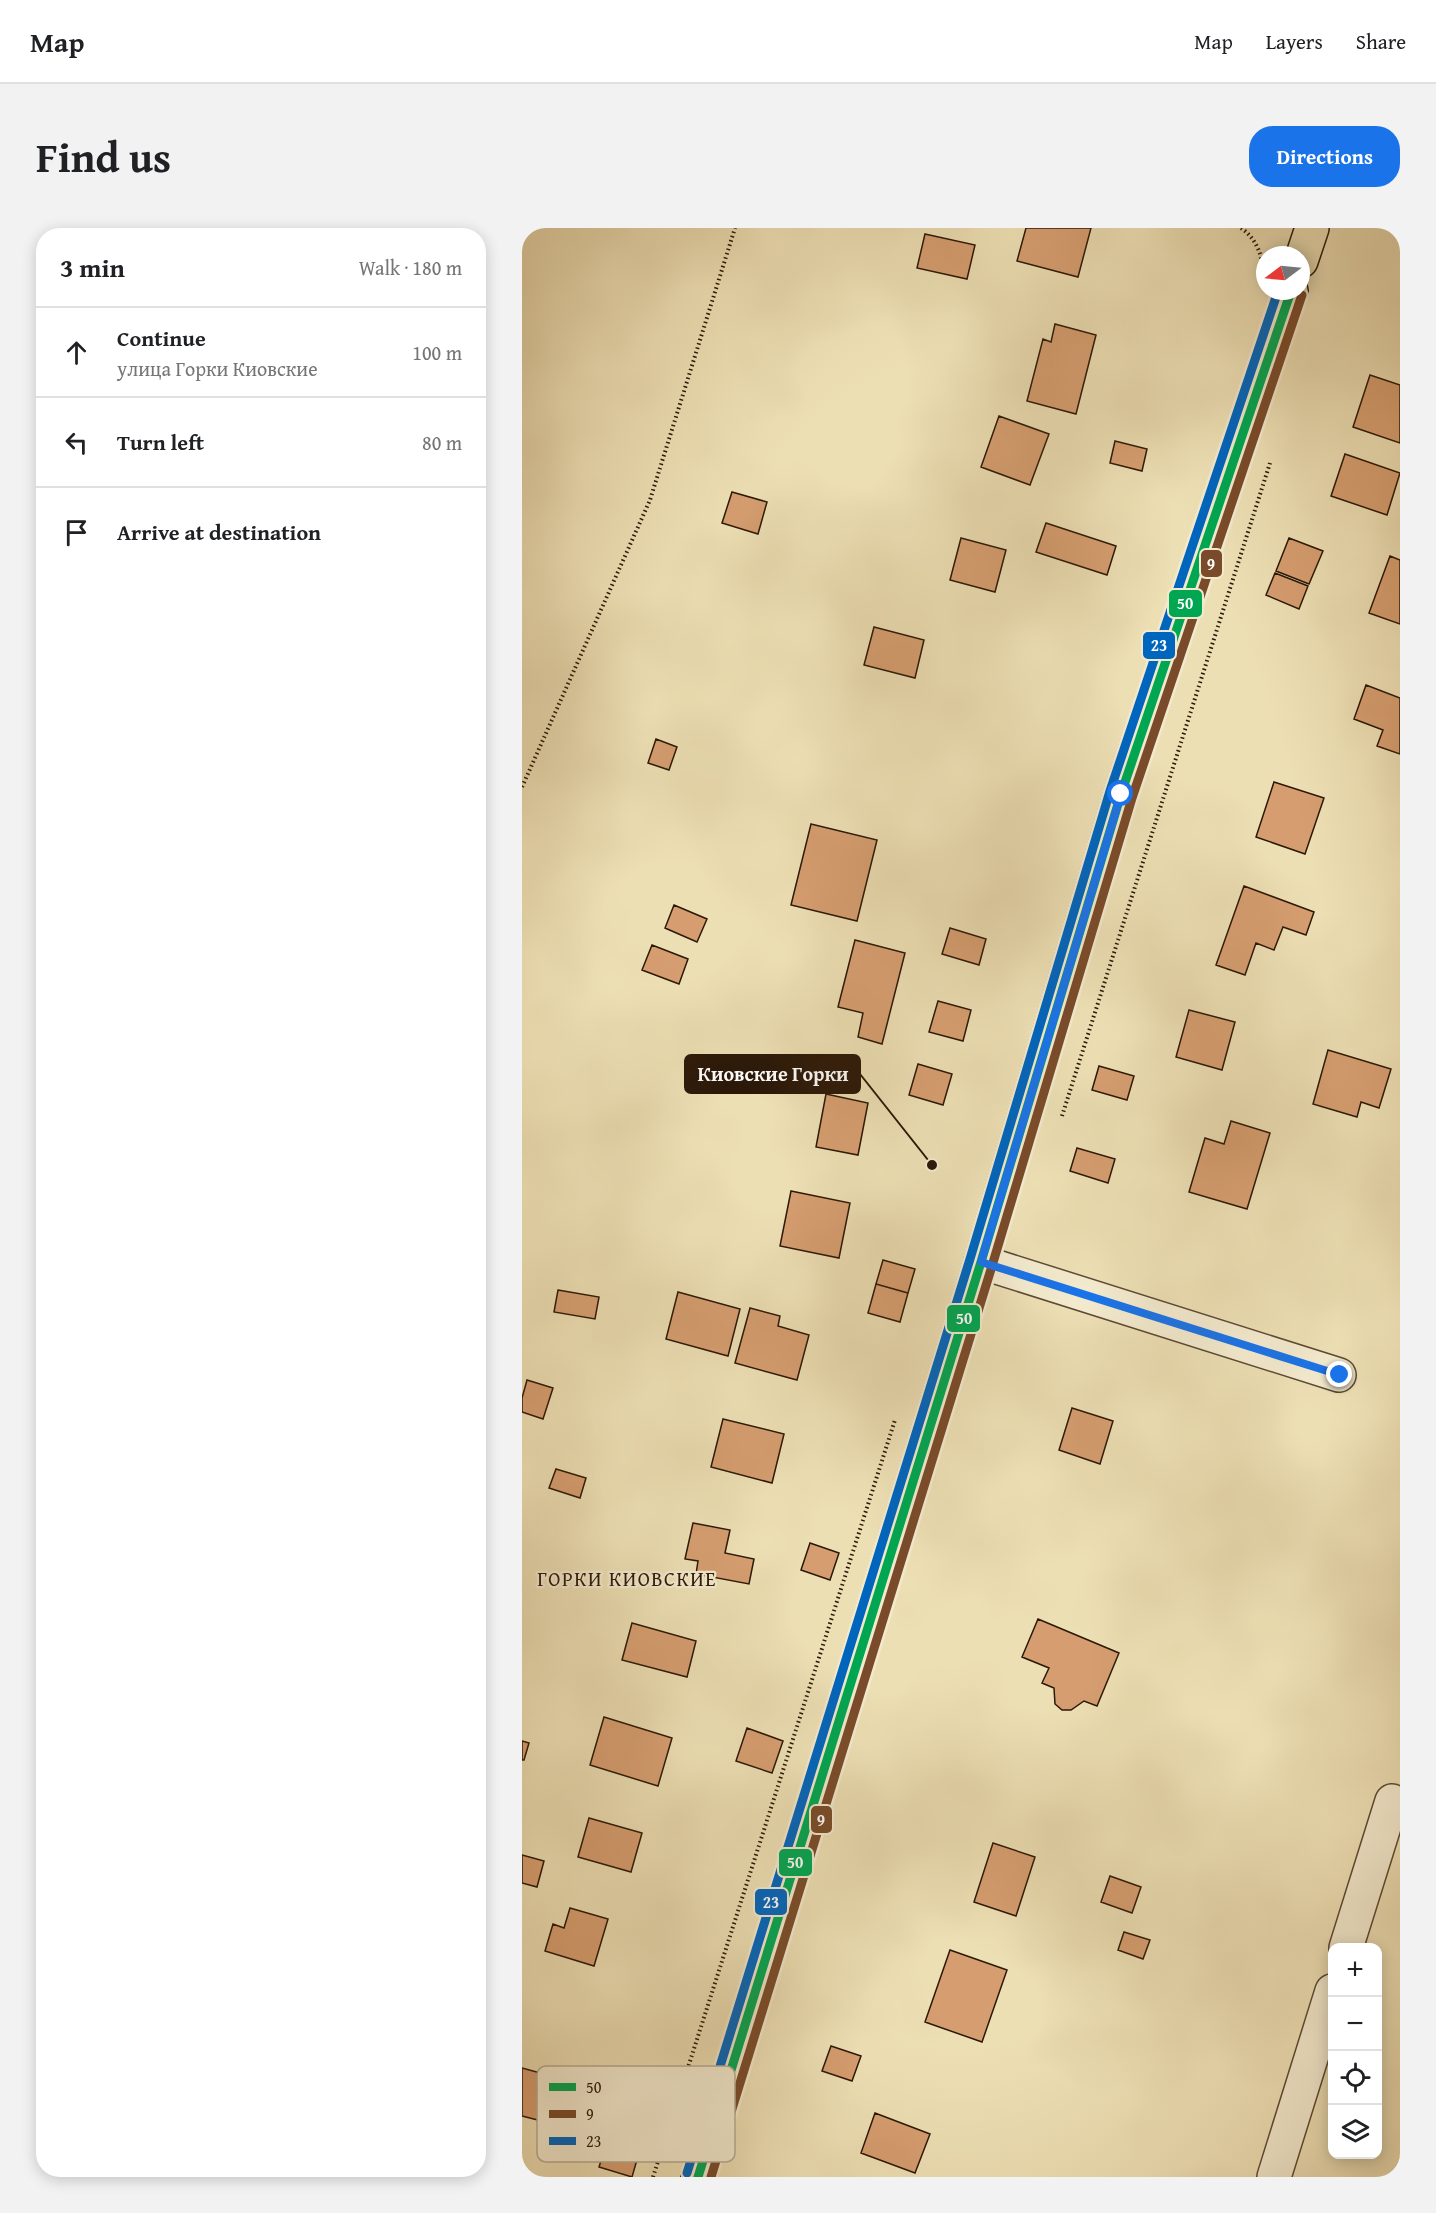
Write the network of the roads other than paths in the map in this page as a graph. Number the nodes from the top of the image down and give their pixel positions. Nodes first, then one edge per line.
1 (1312, 228) edge
2 (1306, 246) edge
3 (1288, 300) edge
4 (981, 1262) junction
5 (1340, 1375) dead end
6 (1400, 1804) edge
7 (1347, 1943) edge
8 (1330, 1997) edge
9 (732, 2066) edge
10 (703, 2162) edge
11 (698, 2177) edge
12 (1274, 2177) edge

1 - 2 main road
3 - 4 main road
4 - 5 lane
4 - 9 main road
6 - 7 lane
8 - 12 lane
10 - 11 main road

